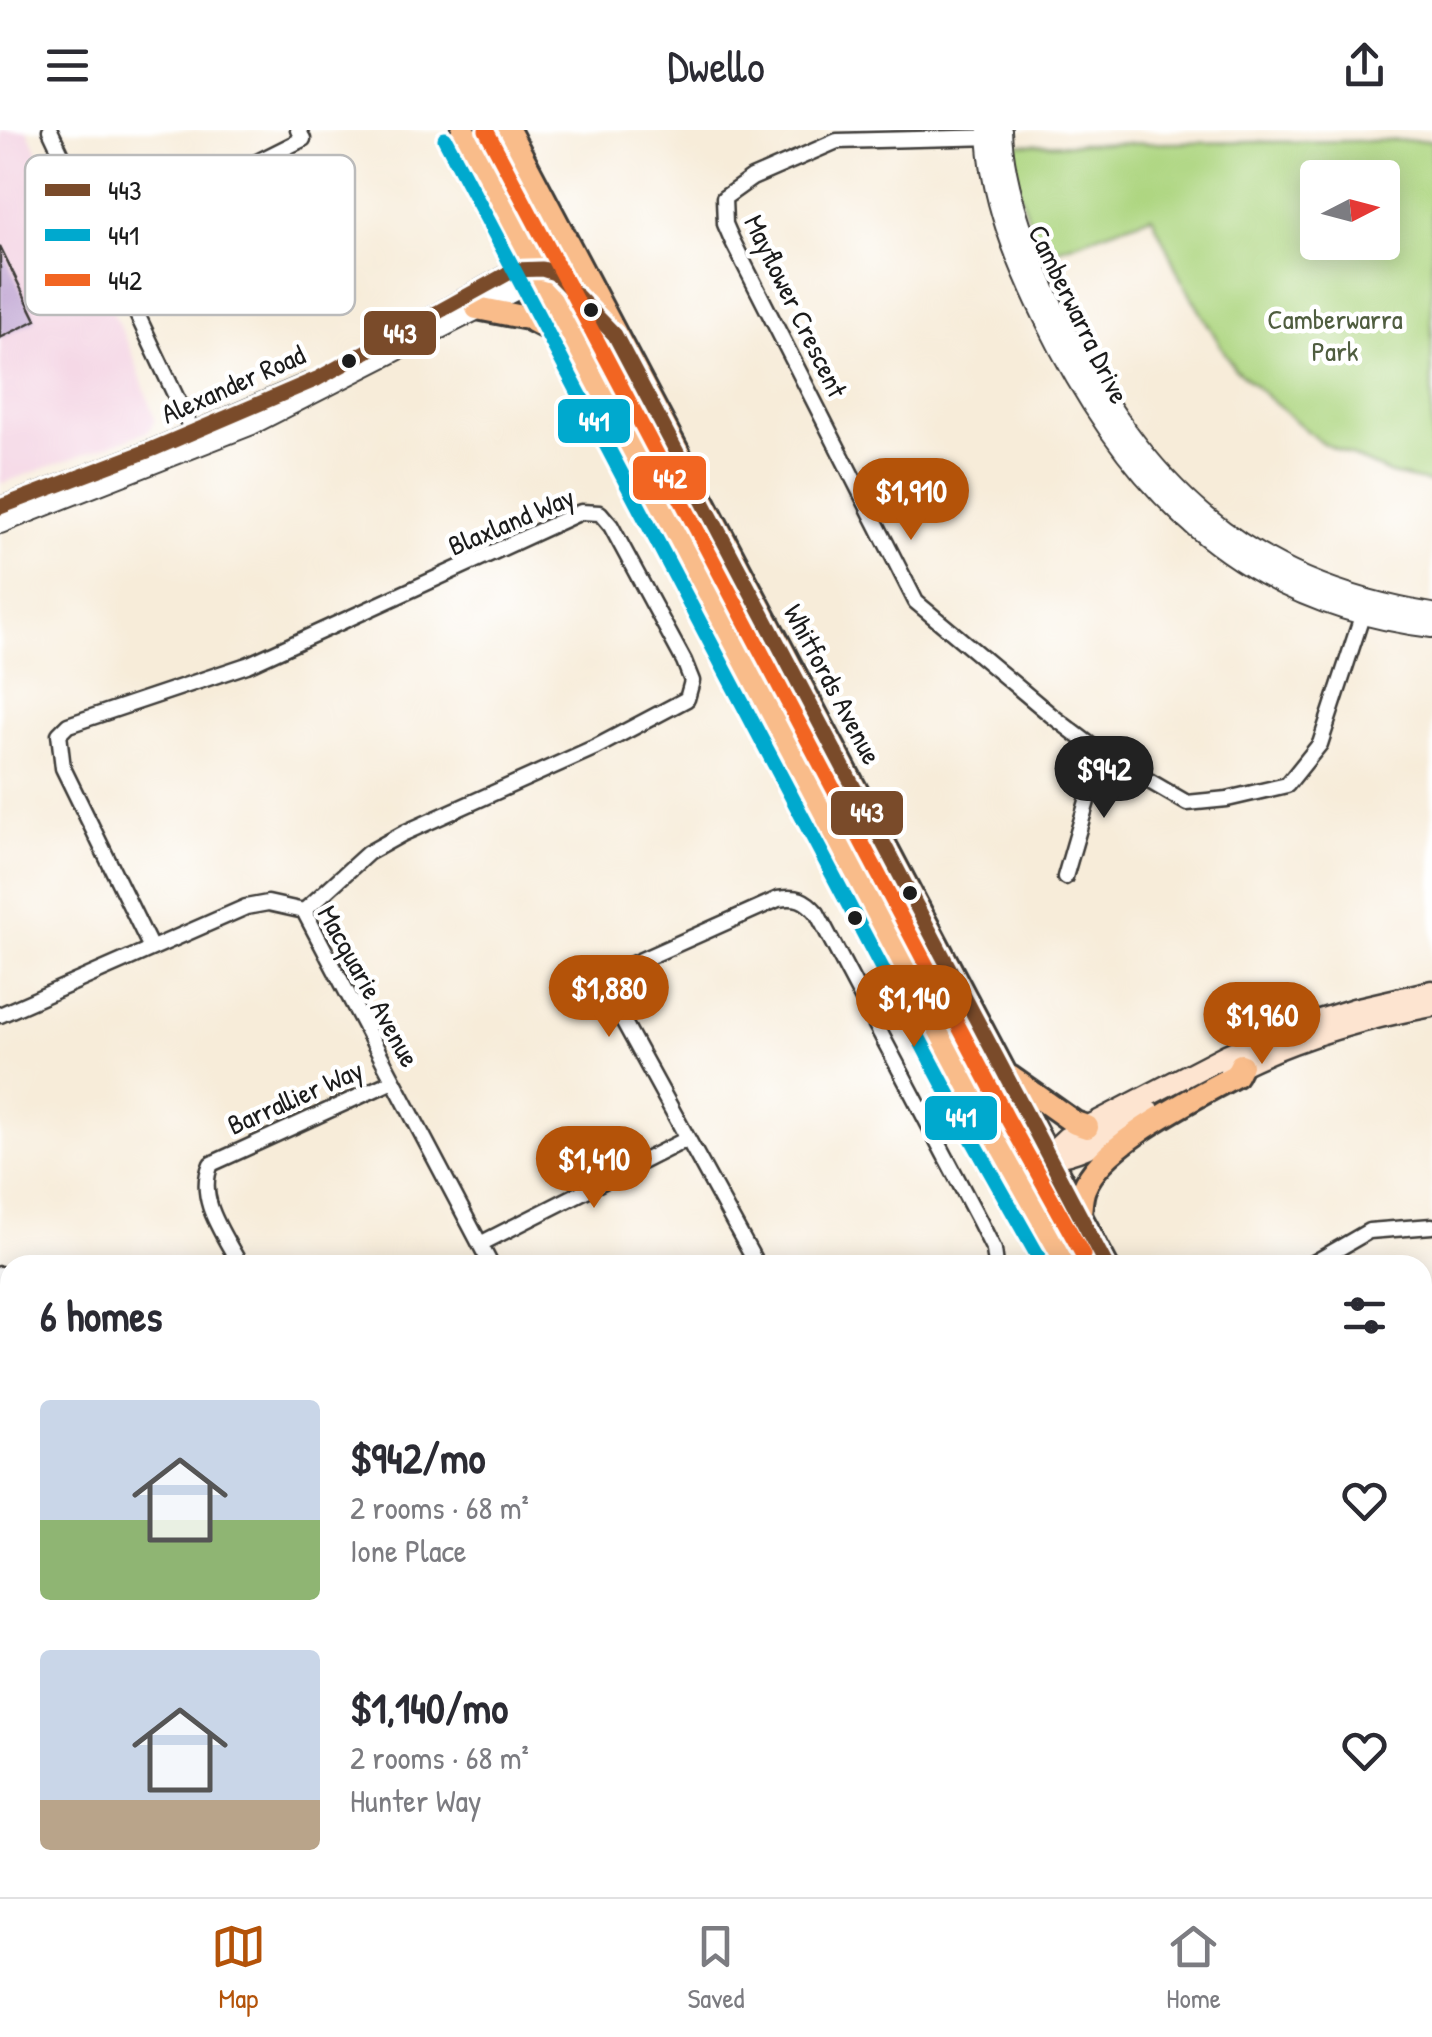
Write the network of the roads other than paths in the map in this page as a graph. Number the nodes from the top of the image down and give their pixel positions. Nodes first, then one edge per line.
1 (50, 130) edge
2 (298, 130) edge
3 (463, 130) edge
4 (501, 130) edge
5 (508, 130) edge
6 (994, 134) edge
7 (62, 155) edge
8 (270, 155) edge
9 (536, 269) junction
10 (477, 308) junction
11 (138, 315) edge
12 (615, 335) junction
13 (576, 343) junction
14 (196, 440) junction
15 (0, 507) edge
16 (0, 524) edge
17 (1365, 608) junction
18 (1432, 612) edge
19 (1432, 628) edge
20 (1101, 752) junction
21 (1064, 877) dead end
22 (304, 912) junction
23 (151, 948) junction
24 (1432, 991) edge
25 (1432, 1006) edge
26 (0, 1016) edge
27 (1241, 1065) junction
28 (1002, 1072) junction
29 (393, 1081) junction
30 (1087, 1127) junction
31 (990, 1128) junction
32 (687, 1139) junction
33 (1048, 1158) junction
34 (1028, 1196) junction
35 (1080, 1213) junction
36 (1432, 1226) edge
37 (480, 1244) junction
38 (235, 1255) edge
39 (486, 1255) edge
40 (751, 1255) edge
41 (995, 1255) edge
42 (1060, 1255) edge
43 (1101, 1255) edge
44 (1327, 1255) edge

1 - 7 street
2 - 8 street
3 - 9 main road
4 - 9 main road
5 - 12 main road, Whitfords Avenue
6 - 17 street, Camberwarra Drive
6 - 20 street, Mayflower Crescent
9 - 10 street, Alexander Road
9 - 12 main road
9 - 13 main road
9 - 14 street, Alexander Road
10 - 13 main road
10 - 14 street, Alexander Road
11 - 14 street
12 - 28 main road, Whitfords Avenue
13 - 31 main road
14 - 15 street, Alexander Road
14 - 16 street, Alexander Road
17 - 18 street, Camberwarra Drive
17 - 19 street, Camberwarra Drive
17 - 20 street, Mayflower Crescent
20 - 21 street
22 - 23 street, Macquarie Avenue
22 - 23 street, Blaxland Way
22 - 29 street, Macquarie Avenue
23 - 26 street, Macquarie Avenue
24 - 30 main road
25 - 27 main road
27 - 33 main road
27 - 35 main road
28 - 30 main road
28 - 33 main road, Whitfords Avenue
29 - 37 street, Macquarie Avenue
29 - 38 street, Barrallier Way
30 - 33 main road
31 - 33 main road
31 - 34 main road
32 - 37 street
32 - 40 street
32 - 41 street
33 - 34 main road
33 - 35 main road, Whitfords Avenue
34 - 42 main road
35 - 43 main road, Whitfords Avenue
36 - 44 street
37 - 39 street, Macquarie Avenue

